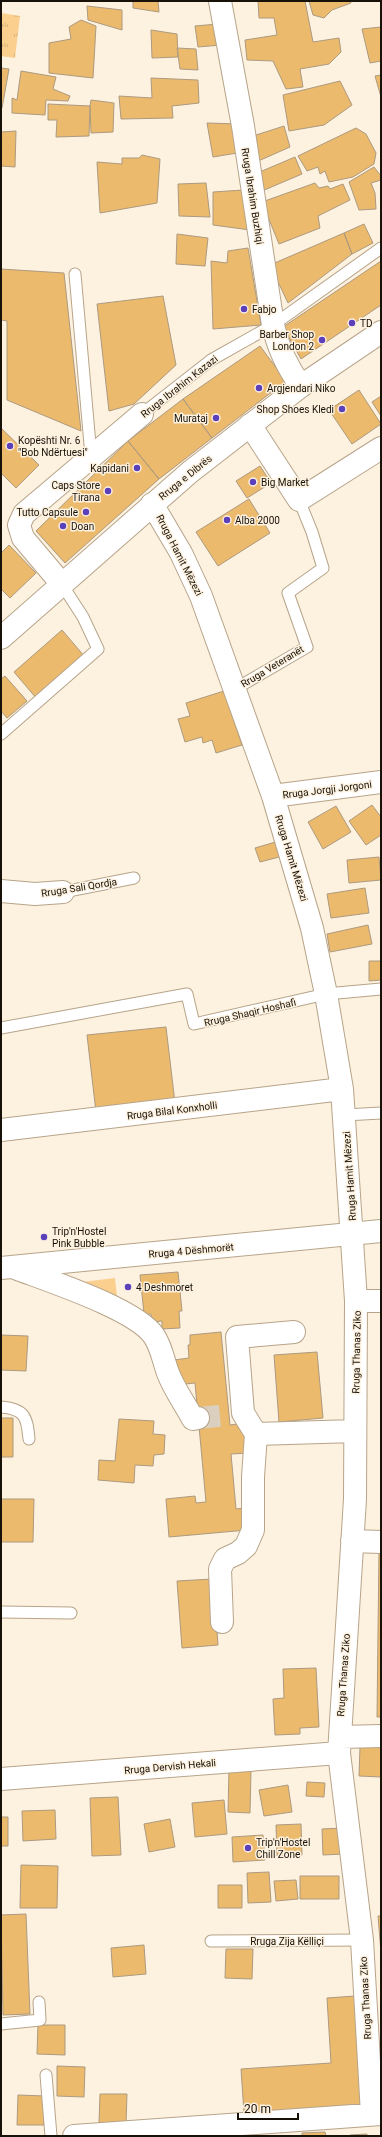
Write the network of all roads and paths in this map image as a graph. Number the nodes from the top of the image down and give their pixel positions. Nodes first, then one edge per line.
1 (220, 1) edge
2 (381, 248) edge
3 (75, 274) dead end
4 (273, 325) junction
5 (381, 332) edge
6 (301, 386) junction
7 (142, 414) joint
8 (250, 425) junction
9 (381, 448) edge
10 (91, 456) junction
11 (299, 500) junction
12 (152, 504) junction
13 (61, 583) junction
14 (1, 638) edge
15 (235, 689) junction
16 (1, 734) edge
17 (381, 782) edge
18 (273, 796) junction
19 (134, 878) dead end
20 (1, 891) edge
21 (63, 892) joint
22 (381, 990) edge
23 (326, 994) junction
24 (1, 1028) edge
25 (342, 1089) junction
26 (381, 1113) edge
27 (345, 1115) junction
28 (1, 1130) edge
29 (381, 1231) edge
30 (353, 1235) junction
31 (7, 1268) edge
32 (356, 1301) junction
33 (381, 1301) edge
34 (294, 1332) dead end
35 (1, 1407) edge
36 (198, 1418) dead end
37 (354, 1431) junction
38 (256, 1434) junction
39 (29, 1439) dead end
40 (352, 1541) junction
41 (381, 1542) edge
42 (1, 1612) edge
43 (71, 1613) dead end
44 (222, 1622) dead end
45 (381, 1736) edge
46 (340, 1745) junction
47 (1, 1779) edge
48 (362, 1940) junction
49 (212, 1941) dead end
50 (39, 2002) dead end
51 (1, 2024) edge
52 (46, 2075) dead end
53 (377, 2114) edge
54 (169, 2132) edge
55 (51, 2136) edge
56 (74, 2136) edge

1 - 4 street, Rruga Ibrahim Buzhiqi
2 - 4 lane, Rruga Ibrahim Kazazi
3 - 10 lane
4 - 6 street, Rruga Ibrahim Buzhiqi
4 - 7 lane, Rruga Ibrahim Kazazi
5 - 6 street, Rruga e Dibrës
6 - 8 street, Rruga e Dibrës
7 - 10 street, Rruga Ibrahim Kazazi
8 - 11 street, Rruga Veteranët
8 - 12 street, Rruga e Dibrës
9 - 11 street
10 - 13 street, Rruga Ibrahim Kazazi
11 - 15 lane, Rruga Veteranët
12 - 13 street, Rruga e Dibrës
12 - 15 street, Rruga Hamit Mëzezi
13 - 14 street, Rruga e Dibrës
13 - 16 lane
15 - 18 street, Rruga Hamit Mëzezi
17 - 18 street, Rruga Jorgji Jorgoni
18 - 23 street, Rruga Hamit Mëzezi
19 - 21 lane, Rruga Sali Qordja
20 - 21 street, Rruga Sali Qordja
22 - 23 lane, Rruga Shaqir Hoshafi
23 - 24 lane, Rruga Shaqir Hoshafi
23 - 25 street, Rruga Hamit Mëzezi
25 - 27 street, Rruga Hamit Mëzezi
25 - 28 street, Rruga Bilal Konxholli
26 - 27 lane
27 - 30 street, Rruga Hamit Mëzezi
29 - 30 street, Rruga 4 Dëshmorët
30 - 31 street, Rruga 4 Dëshmorët
30 - 32 street, Rruga Thanas Ziko
31 - 36 street
32 - 33 street
32 - 37 street, Rruga Thanas Ziko
34 - 38 street
35 - 39 lane
37 - 38 street
37 - 40 street, Rruga Thanas Ziko
38 - 44 street
40 - 41 street
40 - 46 street, Rruga Thanas Ziko
42 - 43 lane
45 - 46 street, Rruga Dervish Hekali
46 - 47 street, Rruga Dervish Hekali
46 - 48 street, Rruga Thanas Ziko
48 - 49 lane, Rruga Zija Këlliçi
48 - 53 street, Rruga Thanas Ziko
50 - 51 lane
52 - 55 lane
53 - 54 street
54 - 56 street

